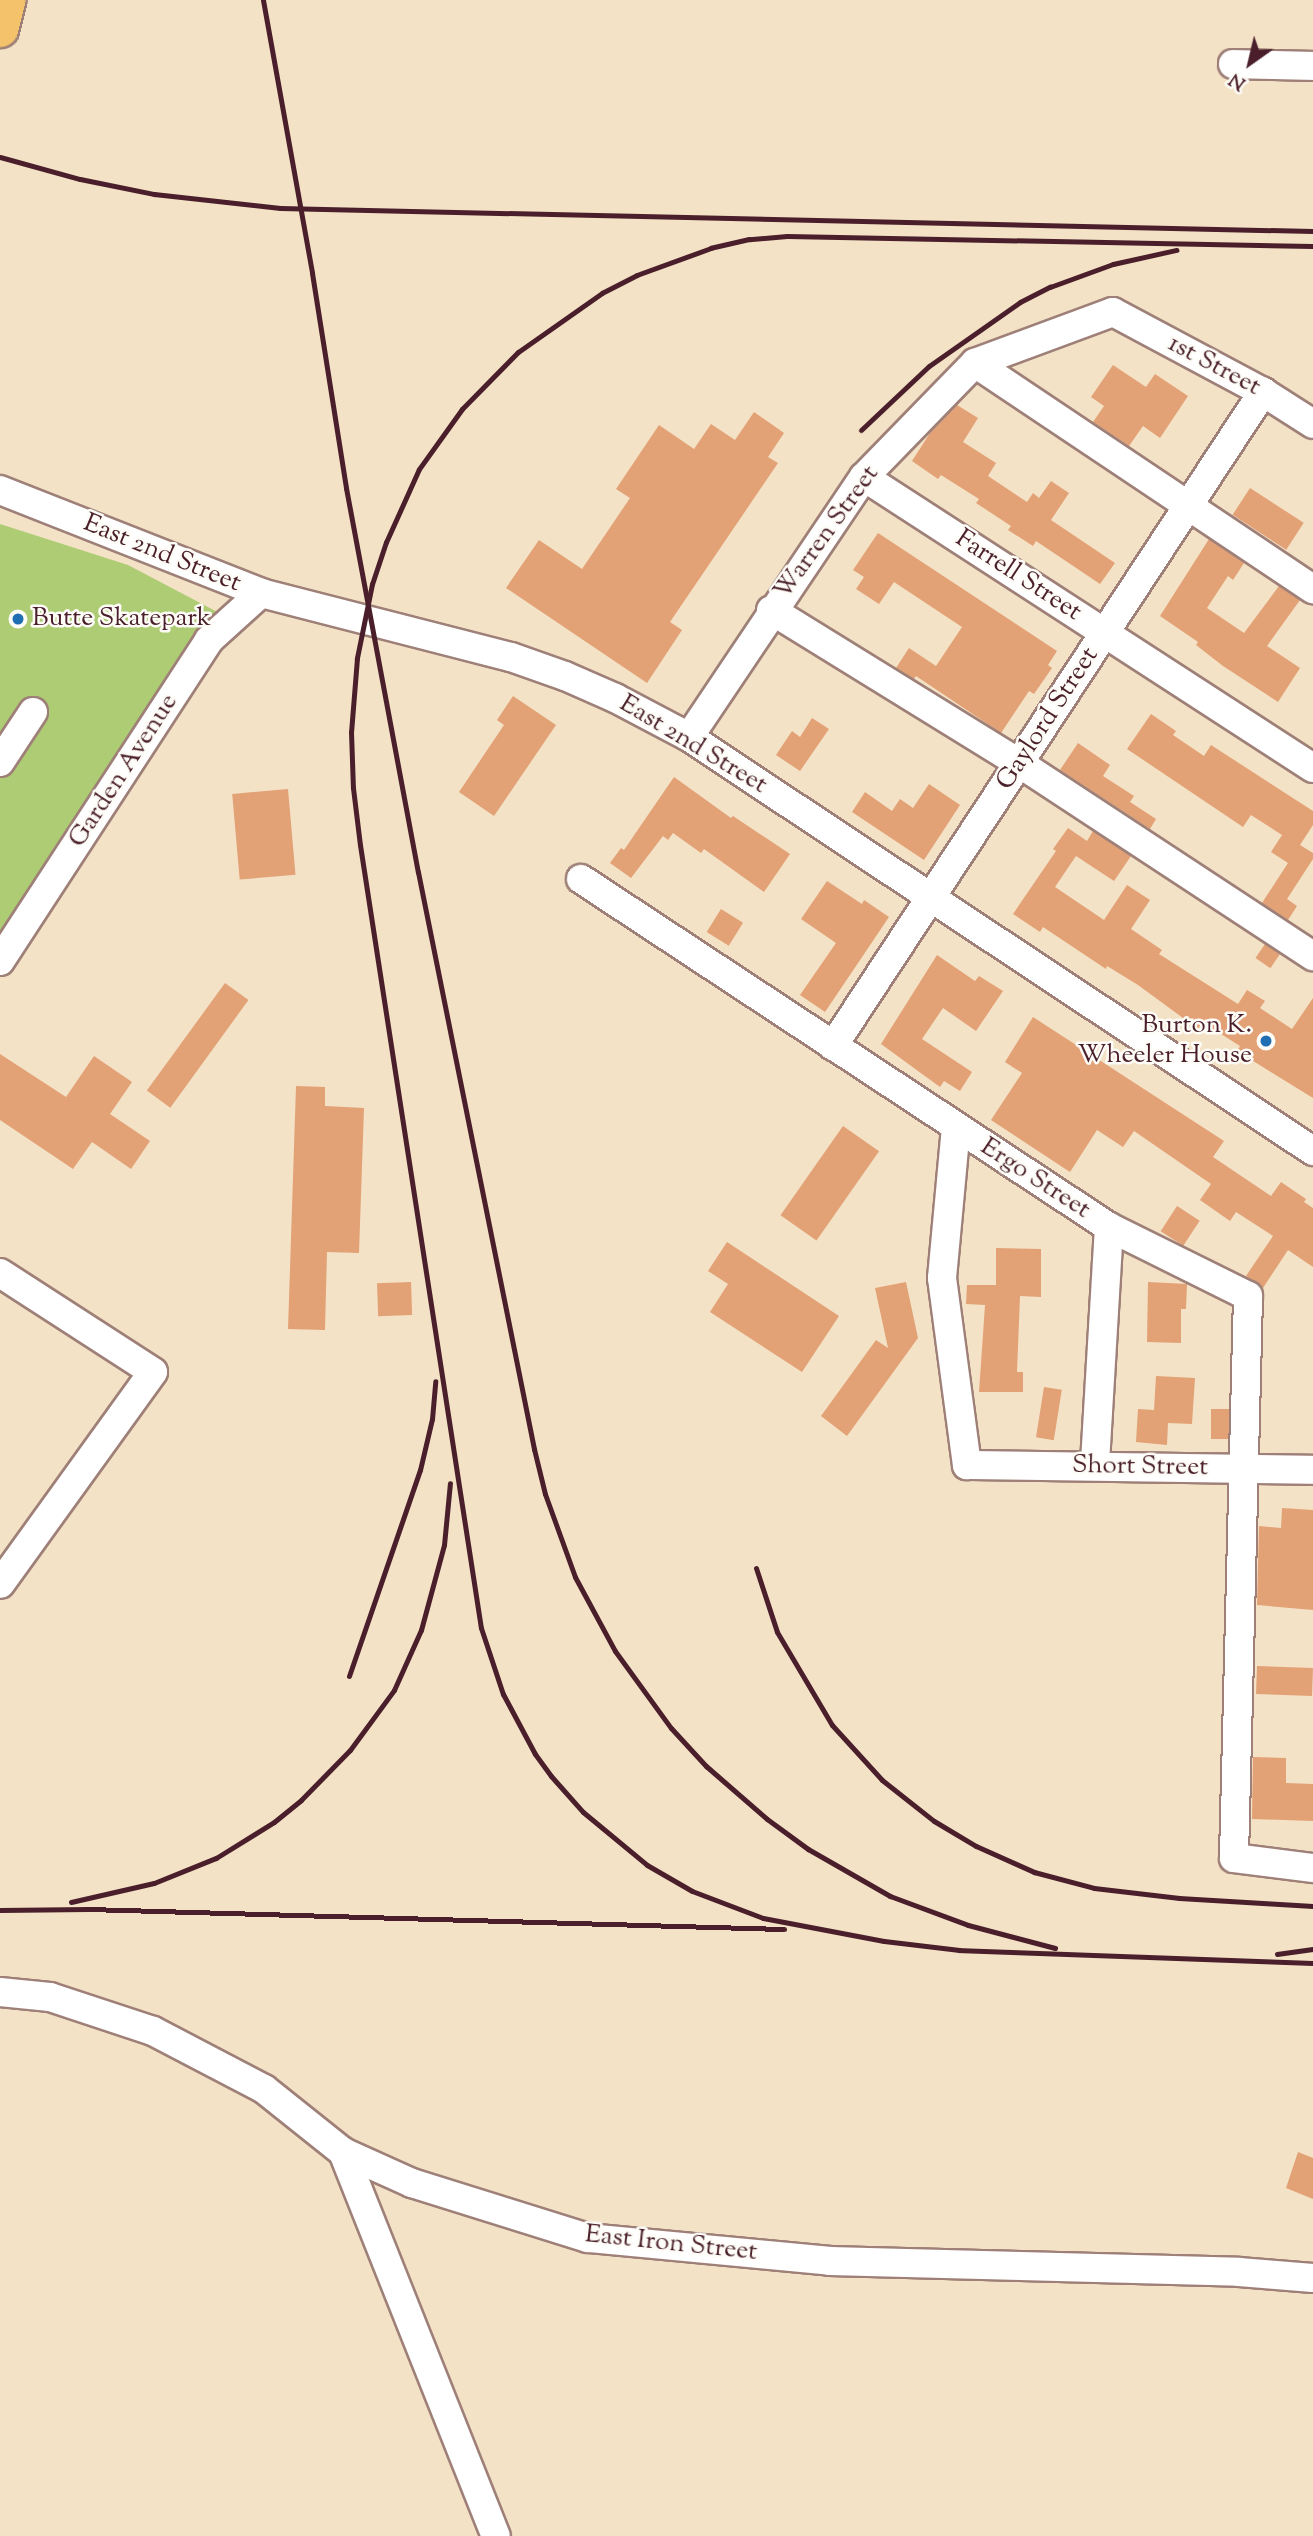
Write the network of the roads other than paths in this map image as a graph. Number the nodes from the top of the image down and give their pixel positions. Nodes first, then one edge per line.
1 (7, 0) edge
2 (0, 30) edge
3 (1233, 64) dead end
4 (1313, 66) edge
5 (1112, 312) joint
6 (975, 363) junction
7 (1263, 392) junction
8 (1313, 424) edge
9 (864, 477) junction
10 (0, 490) edge
11 (1188, 507) junction
12 (1313, 589) edge
13 (261, 593) junction
14 (771, 610) junction
15 (1105, 633) junction
16 (33, 712) dead end
17 (689, 737) junction
18 (0, 762) edge
19 (1019, 763) junction
20 (1313, 768) edge
21 (580, 879) dead end
22 (931, 897) junction
23 (1313, 956) edge
24 (0, 961) edge
25 (833, 1046) junction
26 (956, 1128) junction
27 (1313, 1151) edge
28 (1109, 1227) junction
29 (0, 1273) edge
30 (1095, 1466) junction
31 (1245, 1468) junction
32 (1313, 1470) edge
33 (0, 1584) edge
34 (1313, 1868) edge
35 (0, 1992) edge
36 (343, 2152) junction
37 (1313, 2278) edge
38 (496, 2536) edge

1 - 2 main road
3 - 4 street
5 - 6 street, Warren Street
5 - 7 street, 1st Street
6 - 9 street, Warren Street
6 - 11 street
7 - 8 street, 1st Street
7 - 11 street, Gaylord Street
9 - 14 street, Warren Street
9 - 15 street, Farrell Street
10 - 13 street, East 2nd Street
11 - 12 street
11 - 15 street, Gaylord Street
13 - 17 street, East 2nd Street
13 - 24 street, Garden Avenue
14 - 17 street, Warren Street
14 - 19 street
15 - 19 street, Gaylord Street
15 - 20 street, Farrell Street
16 - 18 street
17 - 22 street, East 2nd Street
19 - 22 street, Gaylord Street
19 - 23 street
21 - 25 street, Ergo Street
22 - 25 street, Gaylord Street
22 - 27 street, East 2nd Street
25 - 26 street, Ergo Street
26 - 28 street, Ergo Street
26 - 30 street, Short Street
28 - 30 street, Ergo Street
28 - 31 street
29 - 33 street
30 - 31 street, Short Street
31 - 32 street, Short Street
31 - 34 street
35 - 36 street, East Iron Street
36 - 37 street, East Iron Street
36 - 38 street

